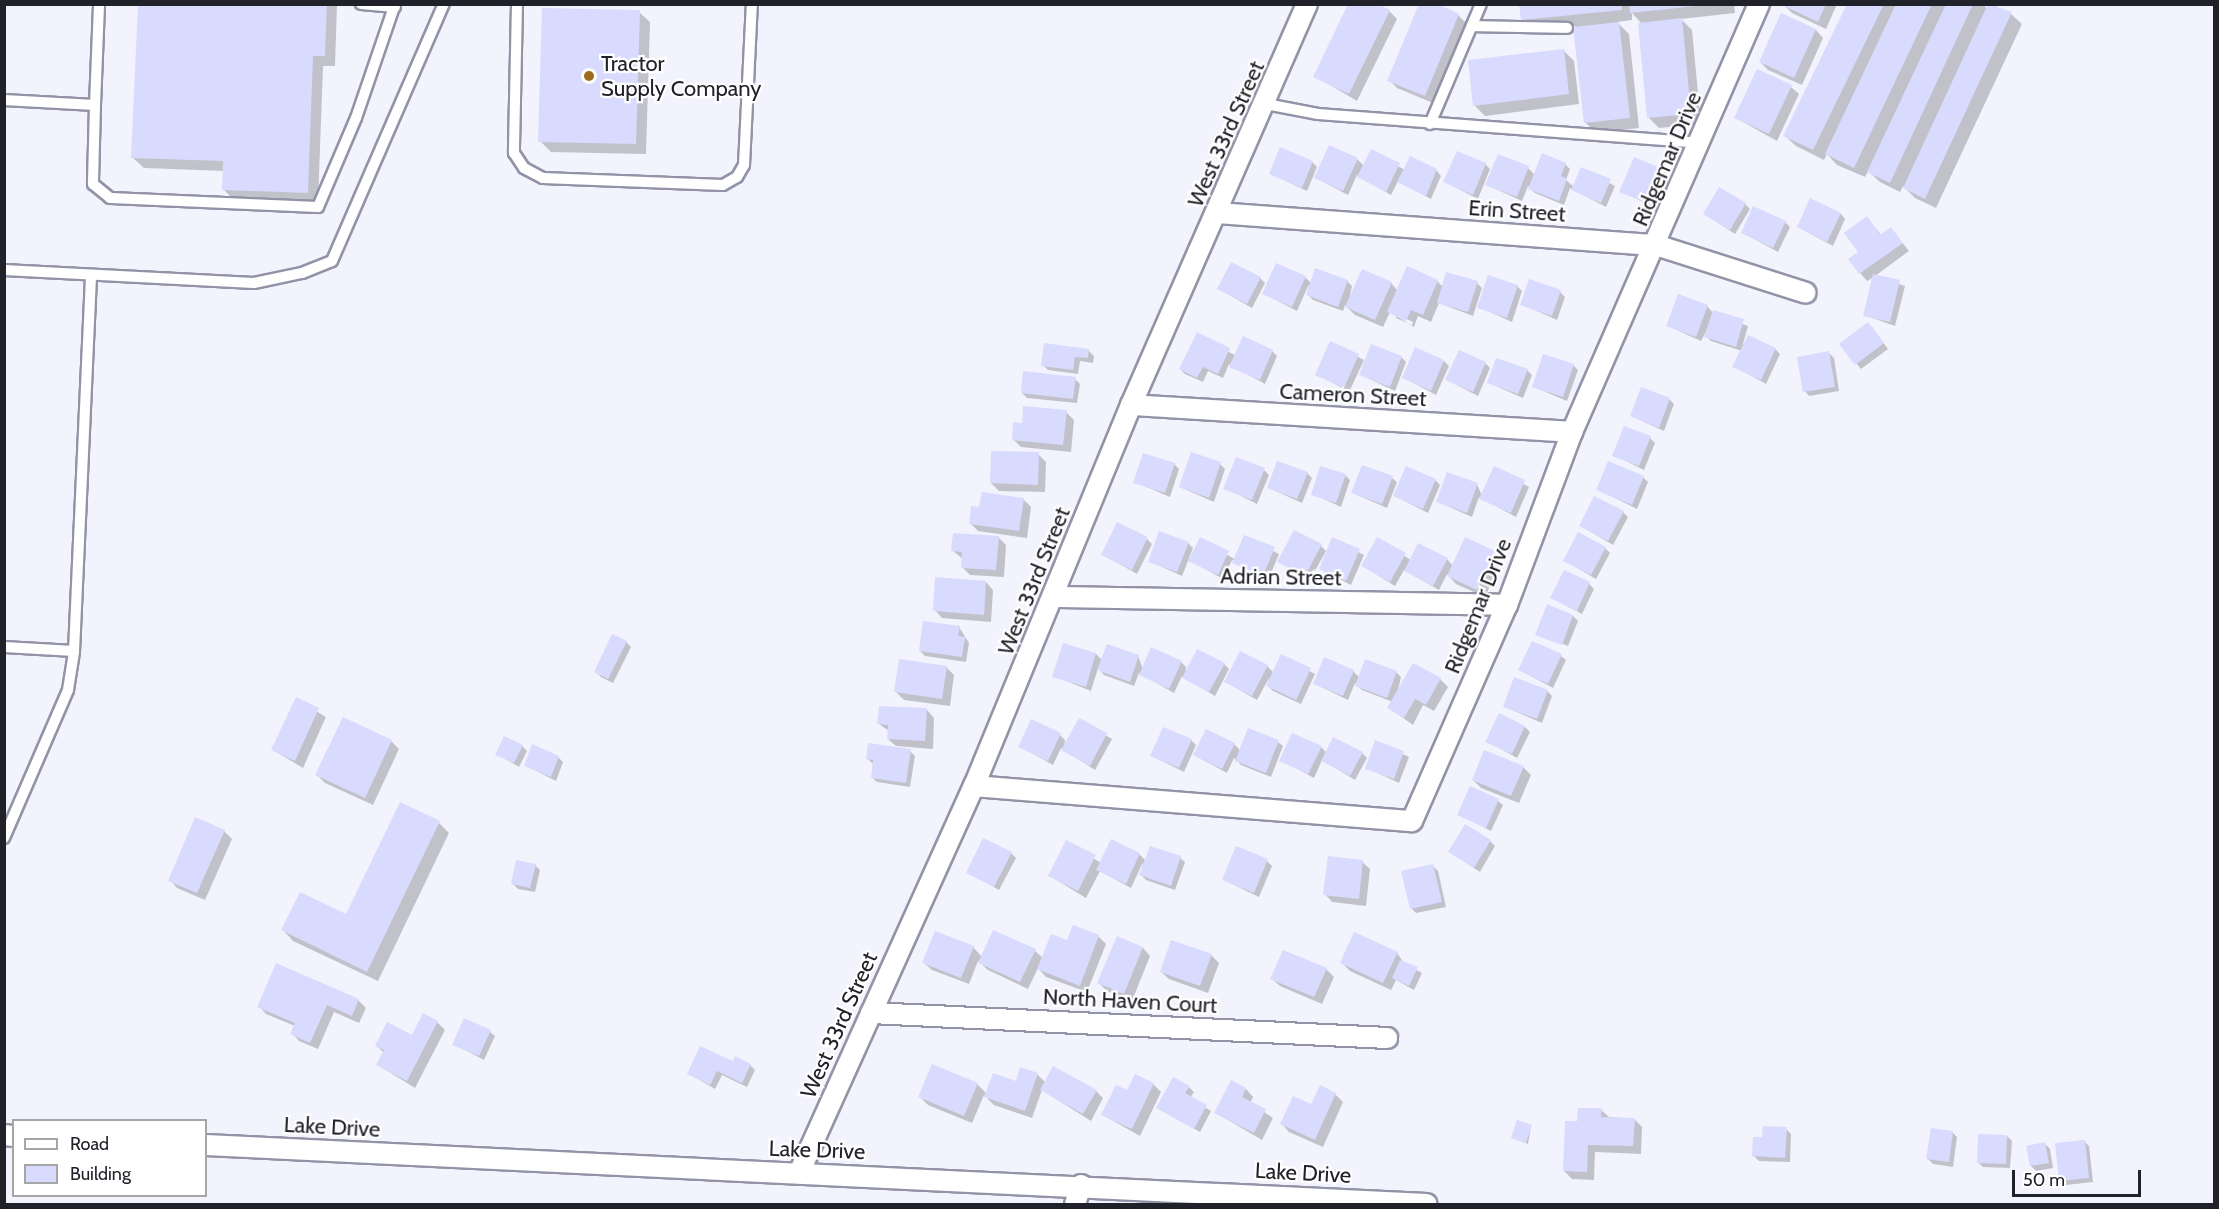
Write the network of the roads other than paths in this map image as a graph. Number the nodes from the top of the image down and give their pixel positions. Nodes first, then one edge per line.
1 (99, 4) edge
2 (362, 4) edge
3 (444, 4) edge
4 (517, 4) edge
5 (752, 4) edge
6 (1307, 4) edge
7 (1481, 4) edge
8 (1760, 4) edge
9 (395, 6) edge
10 (1472, 26) junction
11 (1567, 28) dead end
12 (4, 100) edge
13 (1266, 104) junction
14 (95, 105) junction
15 (1430, 124) junction
16 (1700, 143) junction
17 (1217, 213) junction
18 (1656, 245) junction
19 (4, 270) edge
20 (92, 276) junction
21 (1806, 293) dead end
22 (1131, 405) junction
23 (1572, 432) junction
24 (1055, 597) junction
25 (1507, 605) junction
26 (4, 648) edge
27 (74, 651) junction
28 (974, 786) junction
29 (4, 838) edge
30 (871, 1013) junction
31 (1387, 1038) dead end
32 (207, 1145) edge
33 (799, 1173) junction
34 (1081, 1185) junction
35 (1075, 1204) edge
36 (1427, 1204) edge

1 - 14 lane
2 - 9 lane
3 - 20 lane
4 - 5 lane
6 - 13 street, West 33rd Street
7 - 10 lane
8 - 16 street, Ridgemar Drive
9 - 14 lane
10 - 11 lane
10 - 15 lane
12 - 14 lane
13 - 15 lane
13 - 17 street, West 33rd Street
15 - 16 lane
16 - 18 street, Ridgemar Drive
17 - 18 street, Erin Street
17 - 22 street, West 33rd Street
18 - 21 street, Erin Street
18 - 23 street, Ridgemar Drive
19 - 20 lane
20 - 27 lane
22 - 23 street, Cameron Street
22 - 24 street, West 33rd Street
23 - 25 street, Ridgemar Drive
24 - 25 street, Adrian Street
24 - 28 street, West 33rd Street
25 - 28 street, Ridgemar Drive
26 - 27 lane
27 - 29 lane
28 - 30 street, West 33rd Street
30 - 31 street, North Haven Court
30 - 33 street, West 33rd Street
32 - 33 street, Lake Drive
33 - 34 street, Lake Drive
34 - 35 street
34 - 36 street, Lake Drive

